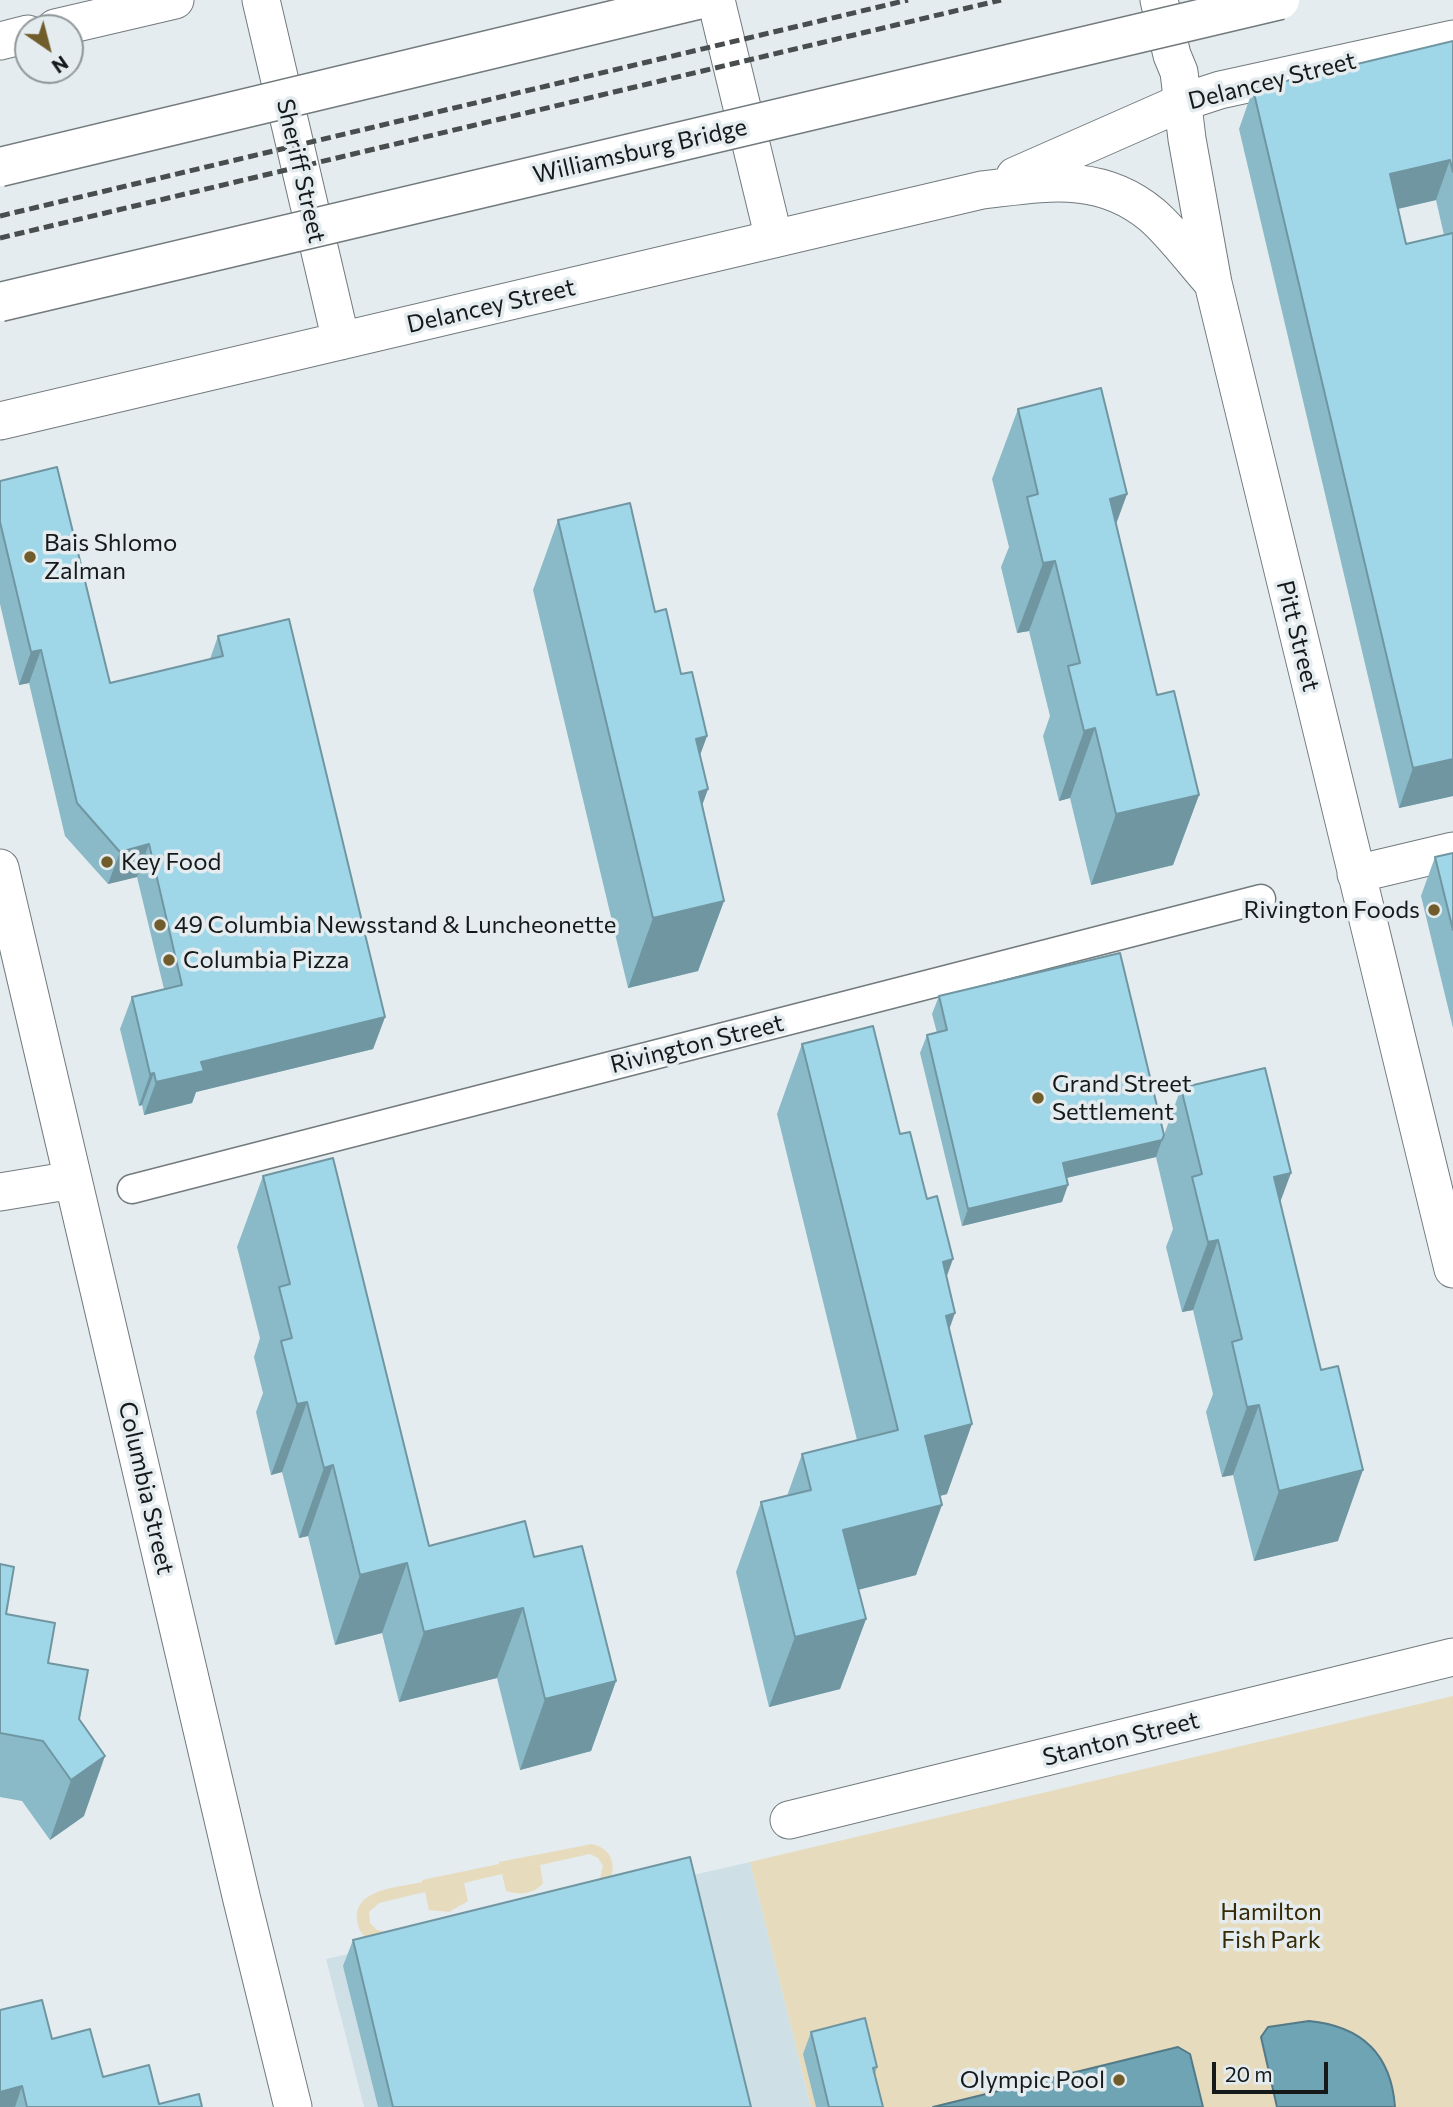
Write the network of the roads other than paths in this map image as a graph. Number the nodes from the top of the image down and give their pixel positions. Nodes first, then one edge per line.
1 (175, 0) edge
2 (261, 0) edge
3 (697, 0) edge
4 (716, 0) edge
5 (1159, 0) edge
6 (1280, 0) edge
7 (84, 21) edge
8 (1453, 39) edge
9 (1183, 102) junction
10 (0, 167) edge
11 (982, 190) junction
12 (774, 239) junction
13 (1213, 283) junction
14 (0, 302) edge
15 (341, 341) junction
16 (0, 421) edge
17 (1453, 851) edge
18 (0, 868) edge
19 (1356, 874) junction
20 (1261, 899) dead end
21 (73, 1180) junction
22 (132, 1189) dead end
23 (0, 1192) edge
24 (1453, 1269) edge
25 (1453, 1657) edge
26 (789, 1820) dead end
27 (293, 2107) edge

1 - 7 street
2 - 15 street, Sheriff Street
3 - 10 highway, bridge
4 - 12 street
5 - 9 street, Pitt Street
6 - 14 highway, Williamsburg Bridge, bridge
8 - 9 street, Delancey Street
9 - 11 street, Delancey Street
9 - 13 street, Pitt Street
11 - 12 street, Delancey Street
11 - 13 street, Delancey Street
12 - 15 street, Delancey Street
13 - 19 street, Pitt Street
15 - 16 street, Delancey Street
17 - 19 street
18 - 21 street, Columbia Street
19 - 24 street, Pitt Street
20 - 22 street, Rivington Street
21 - 23 street
21 - 27 street, Columbia Street
25 - 26 street, Stanton Street

